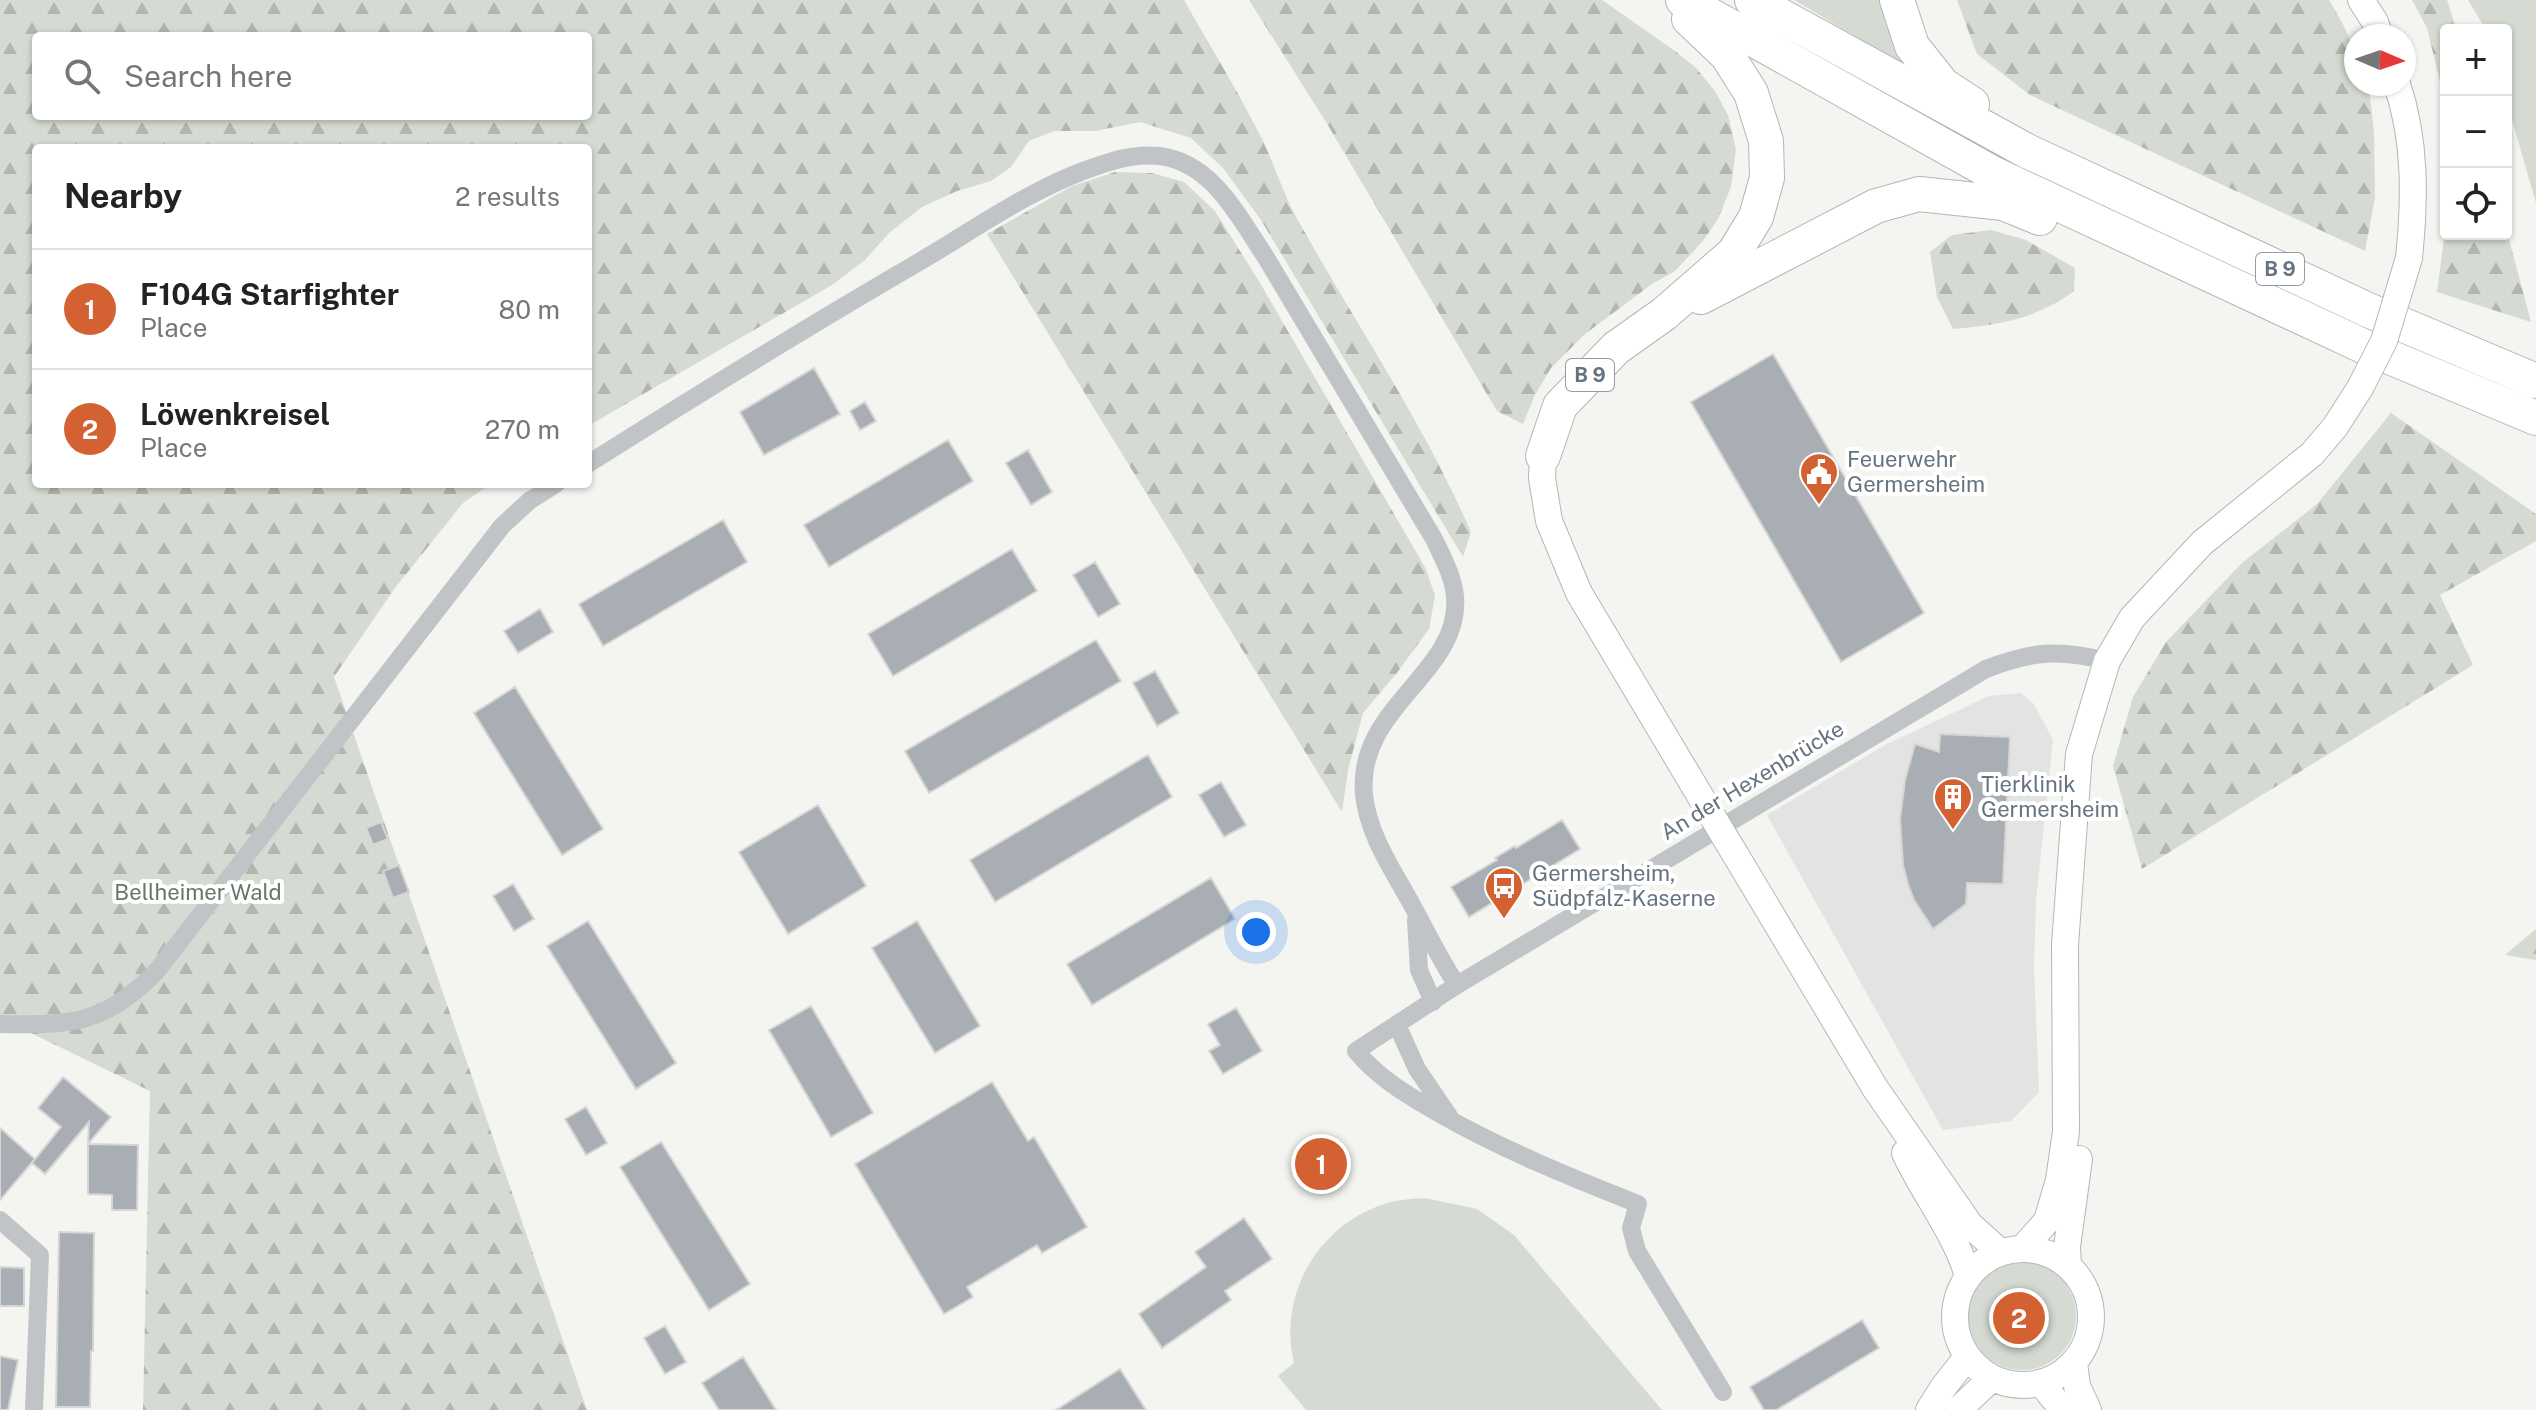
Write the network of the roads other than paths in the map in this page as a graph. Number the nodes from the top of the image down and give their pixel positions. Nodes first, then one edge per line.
1 (1668, 0) edge
2 (1683, 0) edge
3 (1752, 0) edge
4 (1897, 0) edge
5 (2361, 0) edge
6 (2376, 24) edge
7 (2401, 96) edge
8 (2027, 151) junction
9 (2162, 254) junction
10 (1664, 314) junction
11 (2536, 381) edge
12 (2536, 418) edge
13 (1543, 456) joint
14 (592, 462) edge
15 (550, 488) edge
16 (2107, 661) junction
17 (1416, 912) junction
18 (1457, 985) junction
19 (1433, 1002) junction
20 (2065, 1002) junction
21 (0, 1024) edge
22 (1397, 1025) junction
23 (1875, 1088) junction
24 (1453, 1122) junction
25 (0, 1220) edge
26 (2012, 1250) junction
27 (2068, 1266) junction
28 (1968, 1276) junction
29 (1967, 1357) junction
30 (2074, 1363) junction
31 (1992, 1378) junction
32 (2041, 1383) junction
33 (1723, 1392) dead end
34 (34, 1410) edge
35 (1929, 1410) edge
36 (1958, 1410) edge
37 (2063, 1410) edge
38 (2088, 1410) edge

1 - 10 highway, B 9
2 - 9 highway, B 9
3 - 8 highway, B 9
4 - 8 highway, B 9
5 - 6 main road
7 - 16 main road, bridge
8 - 11 highway, B 9
9 - 10 highway, B 9
9 - 12 highway, B 9
10 - 13 highway, B 9
13 - 23 main road, B 9, bridge
14 - 17 street
15 - 21 street
16 - 18 street, An der Hexenbrücke
16 - 20 main road
17 - 18 street
17 - 19 street
18 - 19 street, An der Hexenbrücke
19 - 22 street, An der Hexenbrücke
20 - 26 main road
20 - 27 main road
22 - 24 street, An der Hexenbrücke
22 - 24 street, An der Hexenbrücke
23 - 26 main road, B 9
23 - 28 main road, B 9
24 - 33 street, An der Hexenbrücke
25 - 34 street
26 - 27 main road, B 9
26 - 28 main road
27 - 30 main road
28 - 29 main road
29 - 31 main road
29 - 35 main road
30 - 32 main road
30 - 38 main road
31 - 32 main road
31 - 36 main road
32 - 37 main road

